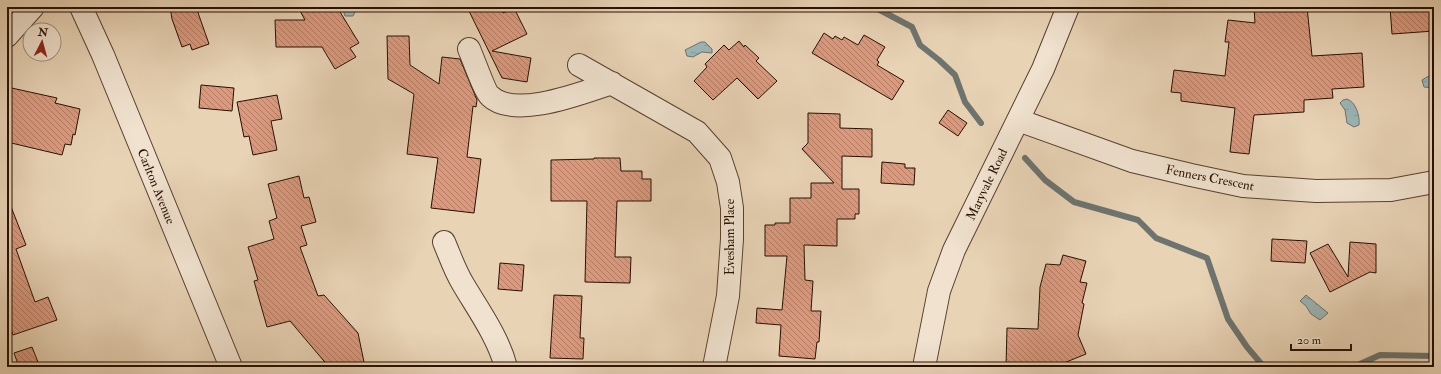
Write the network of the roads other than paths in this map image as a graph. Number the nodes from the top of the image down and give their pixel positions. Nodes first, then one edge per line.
1 (33, 7) edge
2 (81, 7) edge
3 (1068, 7) edge
4 (7, 36) edge
5 (469, 49) dead end
6 (579, 64) dead end
7 (612, 83) junction
8 (1018, 120) junction
9 (1434, 182) edge
10 (444, 242) dead end
11 (232, 367) edge
12 (506, 367) edge
13 (714, 367) edge
14 (924, 367) edge

1 - 4 street
2 - 11 street, Carlton Avenue
3 - 8 street, Maryvale Road
5 - 7 street
6 - 7 street, Evesham Place
7 - 13 street, Evesham Place
8 - 9 street, Fenners Crescent
8 - 14 street, Maryvale Road
10 - 12 street

